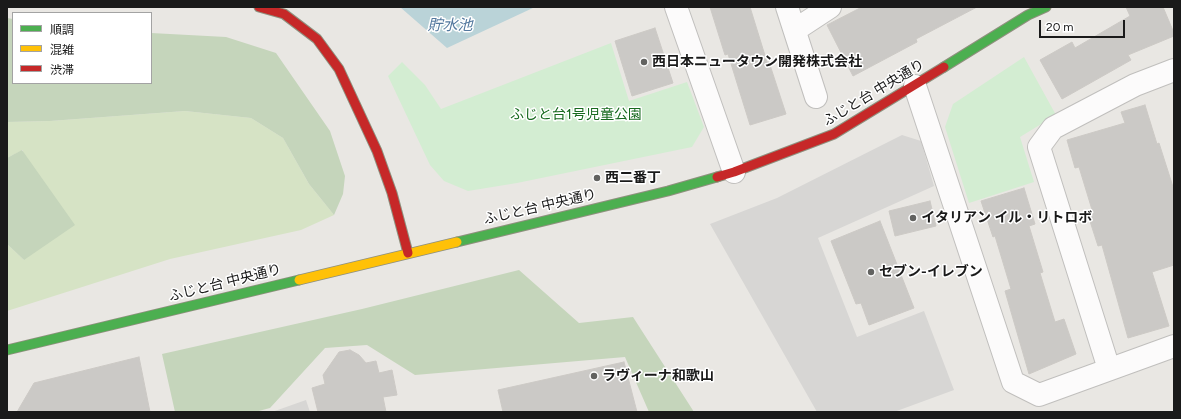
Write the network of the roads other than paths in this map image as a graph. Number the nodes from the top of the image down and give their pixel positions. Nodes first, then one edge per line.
1 (259, 7) edge
2 (676, 7) edge
3 (787, 7) edge
4 (830, 7) edge
5 (1046, 7) edge
6 (795, 30) junction
7 (1174, 70) edge
8 (915, 86) junction
9 (816, 97) dead end
10 (734, 172) junction
11 (408, 253) junction
12 (1174, 346) edge
13 (7, 350) edge
14 (1109, 368) junction

1 - 11 street
2 - 10 street
3 - 6 street
4 - 6 street
5 - 8 street, ふじと台 中央通り
6 - 9 street
7 - 14 street
8 - 10 street, ふじと台 中央通り
8 - 14 street
10 - 11 street, ふじと台 中央通り
11 - 13 street, ふじと台 中央通り
12 - 14 street

